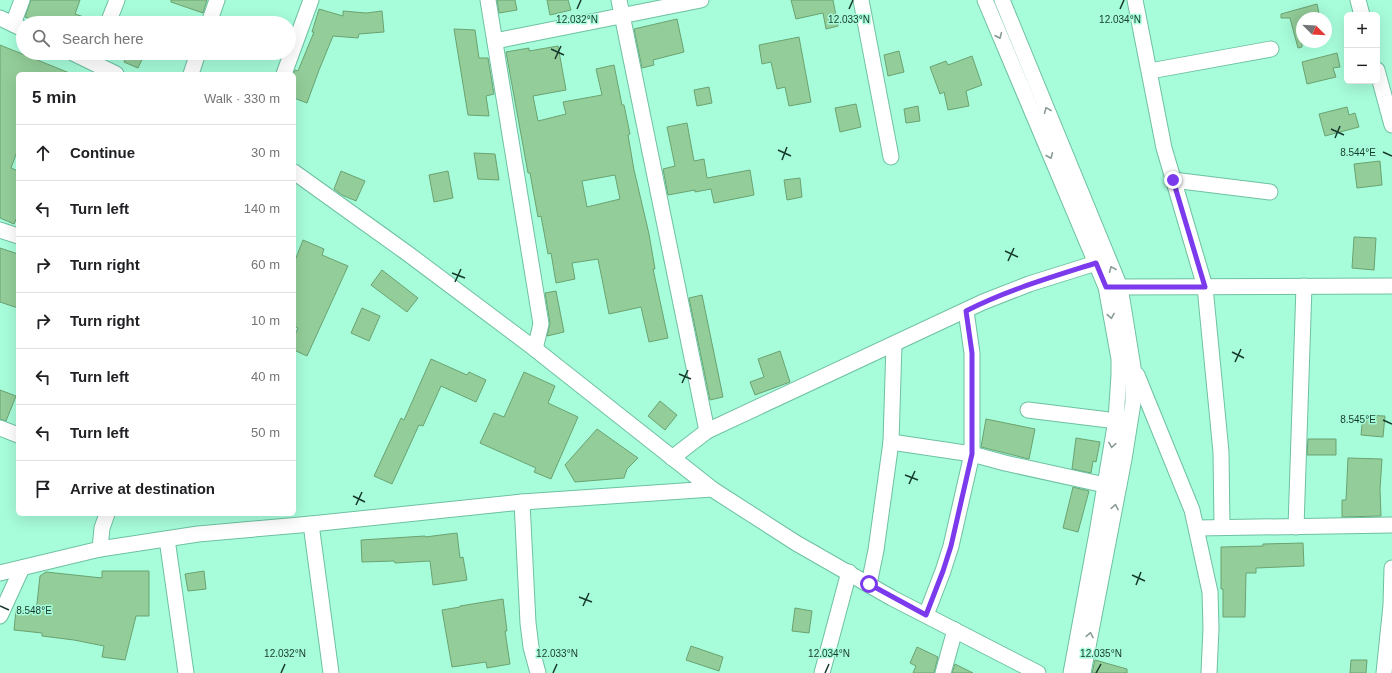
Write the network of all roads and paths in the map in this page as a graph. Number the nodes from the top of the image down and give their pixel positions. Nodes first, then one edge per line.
1 (22, 0) edge
2 (117, 0) edge
3 (217, 0) edge
4 (311, 0) edge
5 (488, 0) edge
6 (619, 0) edge
7 (701, 0) edge
8 (861, 0) edge
9 (984, 0) edge
10 (1002, 0) edge
11 (1135, 0) edge
12 (1358, 0) edge
13 (1361, 12) edge
14 (111, 16) edge
15 (211, 16) edge
16 (622, 16) junction
17 (12, 24) edge
18 (296, 41) edge
19 (496, 41) junction
20 (1271, 49) dead end
21 (98, 60) edge
22 (196, 60) edge
23 (289, 60) edge
24 (1150, 71) junction
25 (114, 72) edge
26 (192, 72) edge
27 (285, 72) edge
28 (1380, 81) edge
29 (1392, 125) edge
30 (891, 157) dead end
31 (296, 173) edge
32 (1173, 180) junction
33 (1270, 192) dead end
34 (0, 230) edge
35 (16, 235) edge
36 (1096, 263) junction
37 (1304, 286) junction
38 (1392, 286) edge
39 (1113, 287) junction
40 (1205, 287) junction
41 (966, 311) junction
42 (894, 344) junction
43 (535, 349) junction
44 (1133, 367) junction
45 (1028, 410) dead end
46 (1123, 421) junction
47 (0, 428) edge
48 (707, 431) junction
49 (16, 434) edge
50 (891, 442) junction
51 (972, 454) junction
52 (672, 458) junction
53 (1112, 486) junction
54 (712, 489) junction
55 (522, 502) junction
56 (106, 516) edge
57 (311, 524) junction
58 (1392, 525) edge
59 (1222, 527) junction
60 (1296, 527) junction
61 (1196, 528) junction
62 (167, 538) junction
63 (100, 549) junction
64 (22, 568) junction
65 (1392, 568) edge
66 (849, 572) junction
67 (0, 573) edge
68 (869, 584) junction
69 (926, 615) junction
70 (0, 616) edge
71 (955, 630) junction
72 (1390, 652) edge
73 (186, 673) edge
74 (330, 673) edge
75 (538, 673) edge
76 (822, 673) edge
77 (943, 673) edge
78 (1038, 673) edge
79 (1071, 673) edge
80 (1083, 673) edge
81 (1209, 673) edge
82 (1384, 673) edge

1 - 17 street
2 - 14 street
3 - 15 street
4 - 18 street
5 - 19 street
6 - 16 street
7 - 16 street
8 - 30 street
9 -> 36 street
39 -> 10 street
11 - 24 street
12 - 13 street
16 - 19 street
16 - 48 street
19 - 43 street
20 - 24 street
21 - 25 street
22 - 26 street
23 - 27 street
24 - 32 street
28 - 29 street
31 - 43 street
32 - 33 street
32 - 40 street
34 - 35 street
36 - 39 street
36 - 41 street
37 - 38 street
37 - 40 street
37 - 60 street
39 - 40 street
39 - 44 street
39 -> 46 street
40 - 59 street
41 - 42 street
41 - 51 street
42 - 48 street
42 - 50 street
43 - 52 street
44 - 46 street
44 - 61 street
45 - 46 street
46 - 53 street
47 - 49 street
48 - 52 street
50 - 51 street
50 - 68 street
51 - 53 street
51 - 69 street
52 - 54 street
53 - 79 street
80 -> 53 street
54 - 55 street
54 - 66 street
55 - 57 street
55 - 75 street
56 - 63 street
57 - 62 street
57 - 74 street
58 - 60 street
59 - 60 street
59 - 61 street
61 - 81 street
62 - 63 street
62 - 73 street
63 - 64 street
64 - 67 street
64 - 70 street
65 - 72 street
66 - 68 street
66 - 76 street
68 - 69 street
69 - 71 street
71 - 77 street
71 - 78 street
72 - 82 street

